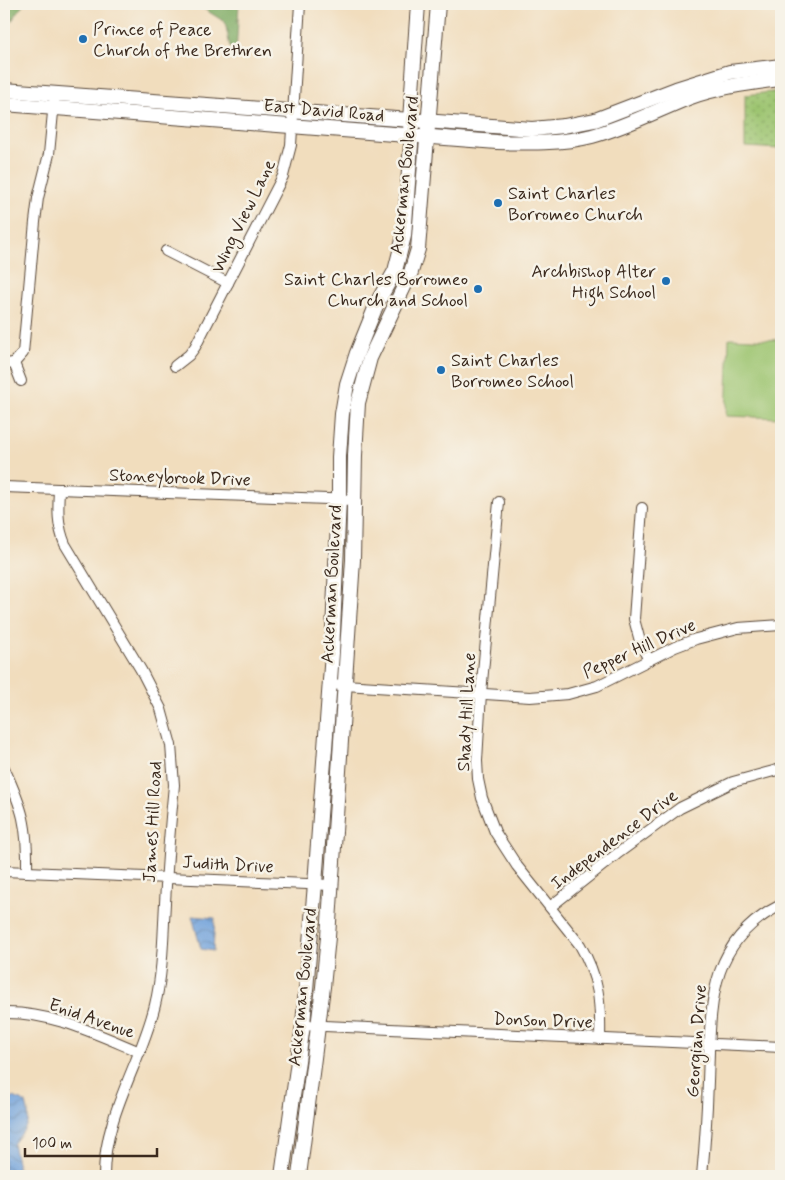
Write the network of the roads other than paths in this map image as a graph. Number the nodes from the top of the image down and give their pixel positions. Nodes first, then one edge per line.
1 (300, 4) edge
2 (418, 4) edge
3 (438, 4) edge
4 (781, 66) edge
5 (781, 79) edge
6 (4, 91) edge
7 (56, 93) junction
8 (4, 104) edge
9 (52, 108) junction
10 (294, 112) junction
11 (410, 120) junction
12 (428, 122) junction
13 (292, 126) junction
14 (412, 136) junction
15 (427, 137) junction
16 (166, 251) dead end
17 (228, 283) junction
18 (9, 363) edge
19 (174, 366) dead end
20 (21, 381) dead end
21 (4, 487) edge
22 (59, 489) junction
23 (338, 500) junction
24 (354, 500) junction
25 (499, 502) dead end
26 (642, 508) dead end
27 (781, 625) edge
28 (649, 660) junction
29 (329, 684) junction
30 (344, 685) junction
31 (481, 693) junction
32 (4, 768) edge
33 (781, 769) edge
34 (4, 871) edge
35 (26, 872) junction
36 (166, 877) junction
37 (316, 884) junction
38 (331, 885) junction
39 (781, 905) edge
40 (550, 907) junction
41 (4, 1013) edge
42 (303, 1025) junction
43 (318, 1026) junction
44 (600, 1039) junction
45 (710, 1043) junction
46 (781, 1047) edge
47 (140, 1052) junction
48 (104, 1176) edge
49 (282, 1176) edge
50 (298, 1176) edge
51 (702, 1176) edge

1 - 10 street, Wing View Lane
2 - 11 street, Ackerman Boulevard
3 - 12 street, Ackerman Boulevard
4 - 12 street, East David Road
5 - 15 street, East David Road
6 - 7 street, East David Road
6 - 9 street
7 - 9 street
7 - 10 street, East David Road
8 - 9 street, East David Road
9 - 13 street, East David Road
9 - 18 street
10 - 11 street, East David Road
10 - 13 street, Wing View Lane
11 - 12 street, East David Road
11 - 14 street, Ackerman Boulevard
12 - 15 street, Ackerman Boulevard
13 - 14 street, East David Road
13 - 17 street, Wing View Lane
14 - 15 street, East David Road
14 - 23 street, Ackerman Boulevard
15 - 24 street, Ackerman Boulevard
16 - 17 street
17 - 19 street, Wing View Lane
18 - 20 street
21 - 22 street, Stoneybrook Drive
22 - 23 street, Stoneybrook Drive
22 - 36 street, James Hill Road
23 - 24 street, Stoneybrook Drive
23 - 29 street, Ackerman Boulevard
24 - 30 street, Ackerman Boulevard
25 - 31 street, Shady Hill Lane
26 - 28 street
27 - 28 street, Pepper Hill Drive
28 - 31 street, Pepper Hill Drive
29 - 30 street, Pepper Hill Drive
29 - 37 street, Ackerman Boulevard
30 - 31 street, Pepper Hill Drive
30 - 38 street, Ackerman Boulevard
31 - 40 street, Shady Hill Lane
32 - 35 street
33 - 40 street, Independence Drive
34 - 35 street, Judith Drive
35 - 36 street, Judith Drive
36 - 37 street, Judith Drive
36 - 47 street, James Hill Road
37 - 38 street, Judith Drive
37 - 42 street, Ackerman Boulevard
38 - 43 street, Ackerman Boulevard
39 - 45 street, Georgian Drive
40 - 44 street, Shady Hill Lane
41 - 47 street, Enid Avenue
42 - 43 street, Donson Drive
42 - 49 street, Ackerman Boulevard
43 - 44 street, Donson Drive
43 - 50 street, Ackerman Boulevard
44 - 45 street, Donson Drive
45 - 46 street, Donson Drive
45 - 51 street, Georgian Drive
47 - 48 street, James Hill Road

